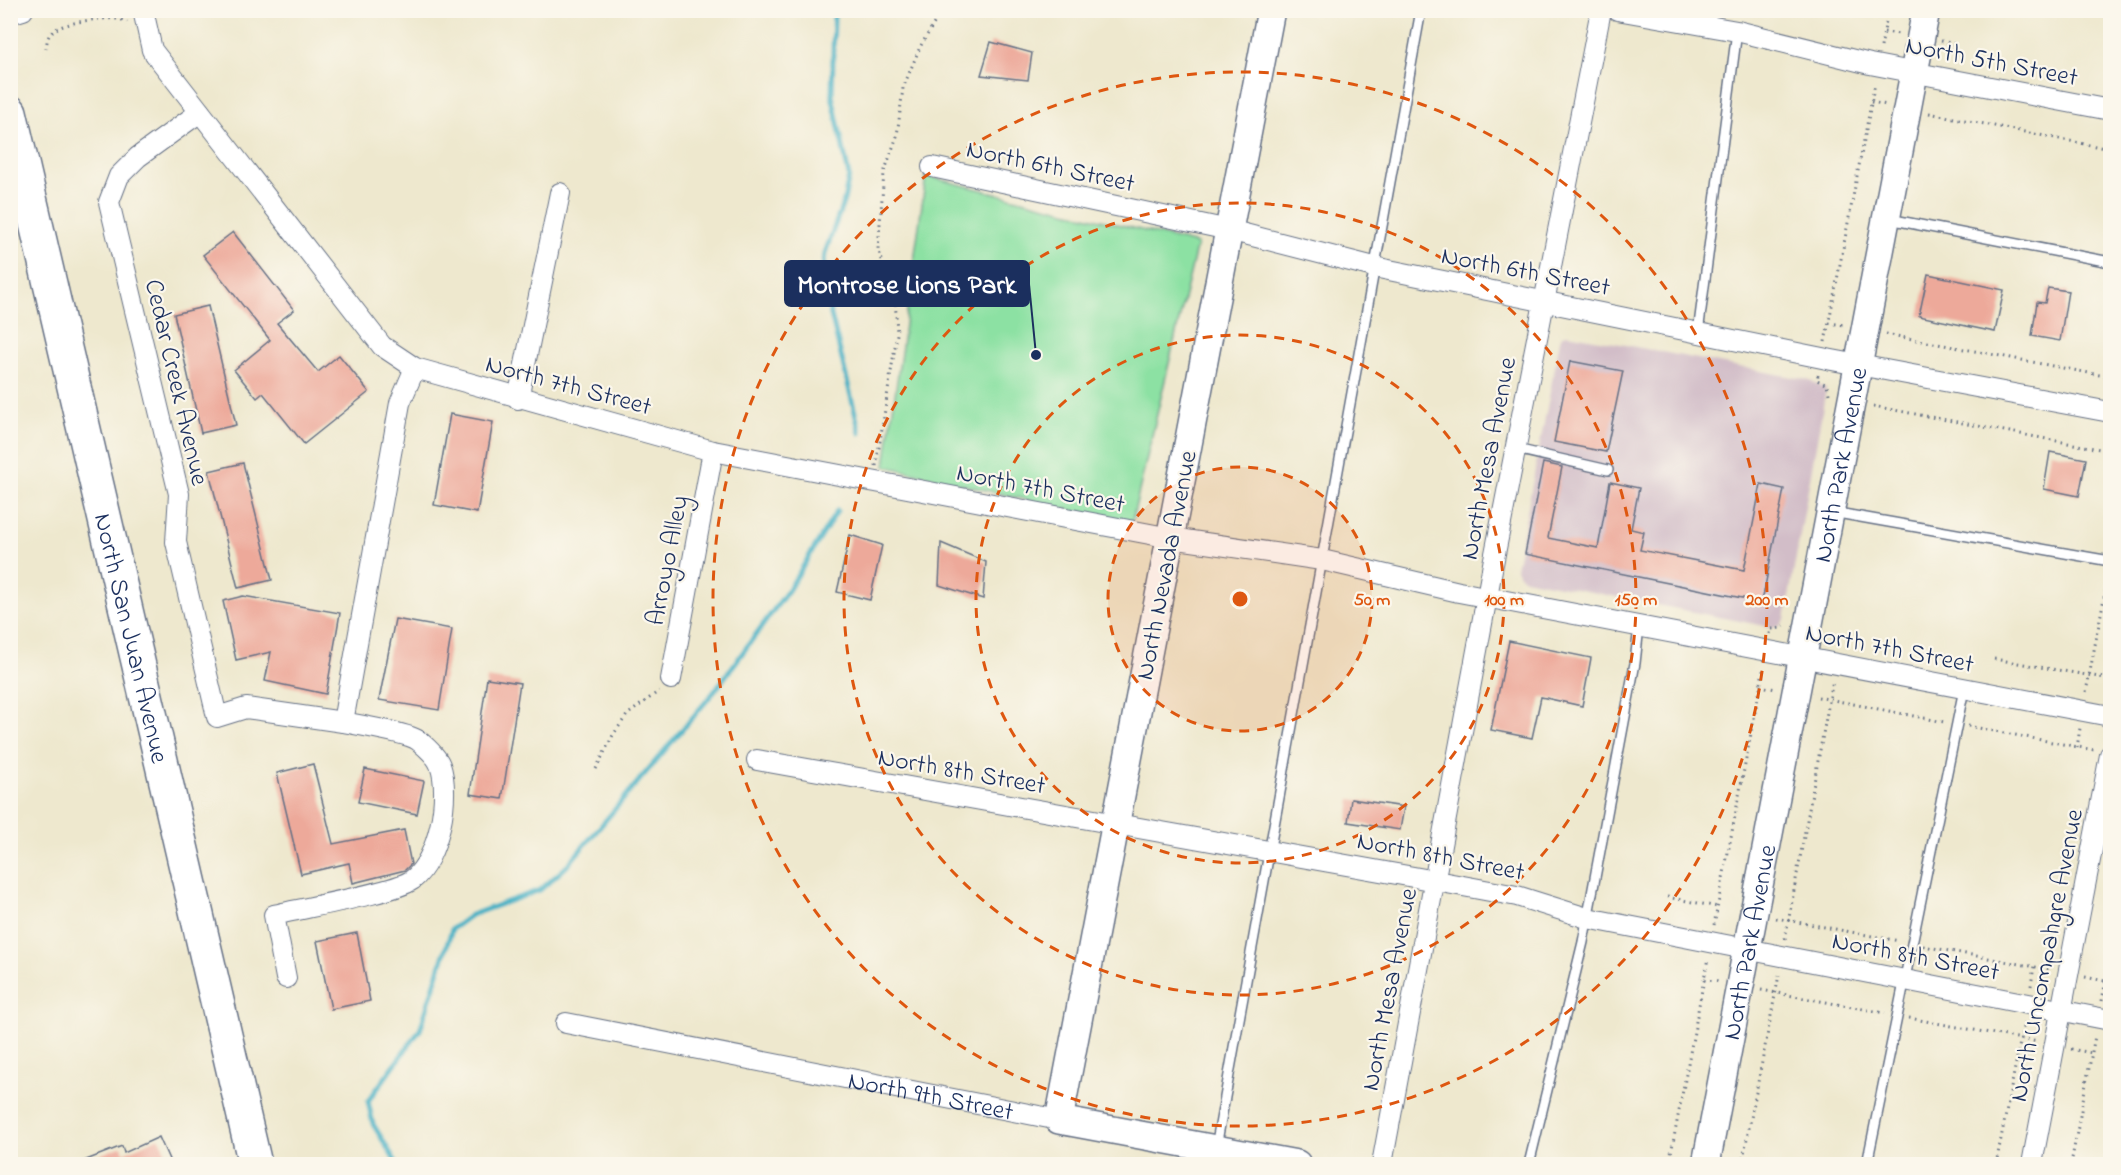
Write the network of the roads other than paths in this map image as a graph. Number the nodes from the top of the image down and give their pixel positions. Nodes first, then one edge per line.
1 (23, 10) edge
2 (143, 10) edge
3 (1271, 10) edge
4 (1421, 10) edge
5 (1601, 10) edge
6 (1617, 10) edge
7 (1926, 10) edge
8 (10, 14) edge
9 (1737, 31) junction
10 (1914, 72) junction
11 (2110, 110) edge
12 (10, 112) edge
13 (200, 112) junction
14 (932, 167) dead end
15 (560, 193) dead end
16 (1886, 219) junction
17 (1230, 230) junction
18 (2110, 262) edge
19 (1374, 267) junction
20 (1545, 300) junction
21 (1698, 333) junction
22 (1858, 365) junction
23 (415, 368) junction
24 (518, 399) junction
25 (2110, 412) edge
26 (1516, 448) junction
27 (713, 451) junction
28 (1608, 470) dead end
29 (1829, 512) junction
30 (1171, 538) junction
31 (1322, 560) junction
32 (2110, 563) edge
33 (1487, 597) junction
34 (1639, 626) junction
35 (1801, 659) junction
36 (671, 680) road end
37 (1964, 689) junction
38 (2110, 717) edge
39 (343, 722) junction
40 (2104, 753) edge
41 (757, 760) dead end
42 (1116, 825) junction
43 (1269, 849) junction
44 (1436, 881) junction
45 (1587, 918) junction
46 (1747, 950) junction
47 (286, 978) dead end
48 (1903, 979) junction
49 (2062, 1011) junction
50 (2104, 1019) edge
51 (566, 1023) dead end
52 (1059, 1120) junction
53 (1216, 1149) junction
54 (255, 1164) edge
55 (1297, 1164) edge
56 (1382, 1164) edge
57 (1529, 1164) edge
58 (1706, 1164) edge
59 (1867, 1164) edge
60 (2032, 1164) edge

1 - 8 street
2 - 13 street, North 7th Street
3 - 17 street, North Nevada Avenue
4 - 19 lane
5 - 20 street, North Mesa Avenue
6 - 9 street, North 5th Street
7 - 10 street, North Park Avenue
9 - 10 street, North 5th Street
9 - 21 lane
10 - 11 street, North 5th Street
10 - 16 street, North Park Avenue
12 - 54 highway, North San Juan Avenue
13 - 23 street, North 7th Street
13 - 39 street, Cedar Creek Avenue
14 - 17 street, North 6th Street
15 - 24 street
16 - 18 lane
16 - 22 street, North Park Avenue
17 - 19 street, North 6th Street
17 - 30 street, North Nevada Avenue
19 - 20 street, North 6th Street
19 - 31 lane
20 - 21 street, North 6th Street
20 - 26 street, North Mesa Avenue
21 - 22 street, North 6th Street
22 - 25 street, North 6th Street
22 - 29 street, North Park Avenue
23 - 24 street, North 7th Street
23 - 39 street
24 - 27 street, North 7th Street
26 - 28 lane
26 - 33 street, North Mesa Avenue
27 - 30 street, North 7th Street
27 - 36 street, Arroyo Alley
29 - 32 lane
29 - 35 street, North Park Avenue
30 - 31 street, North 7th Street
30 - 42 street, North Nevada Avenue
31 - 33 street, North 7th Street
31 - 43 lane
33 - 34 street, North 7th Street
33 - 44 street, North Mesa Avenue
34 - 35 street, North 7th Street
34 - 45 lane
35 - 37 street, North 7th Street
35 - 46 street, North Park Avenue
37 - 38 street, North 7th Street
37 - 48 lane
39 - 47 street, Cedar Creek Avenue
40 - 49 street, North Uncompahgre Avenue
41 - 42 street, North 8th Street
42 - 43 street, North 8th Street
42 - 52 street, North Nevada Avenue
43 - 44 street, North 8th Street
43 - 53 lane
44 - 45 street, North 8th Street
44 - 56 street, North Mesa Avenue
45 - 46 street, North 8th Street
45 - 57 lane
46 - 48 street, North 8th Street
46 - 58 street, North Park Avenue
48 - 49 street, North 8th Street
48 - 59 lane
49 - 50 street, North 8th Street
49 - 60 street, North Uncompahgre Avenue
51 - 52 street, North 9th Street
52 - 53 street, North 9th Street
53 - 55 street, North 9th Street

